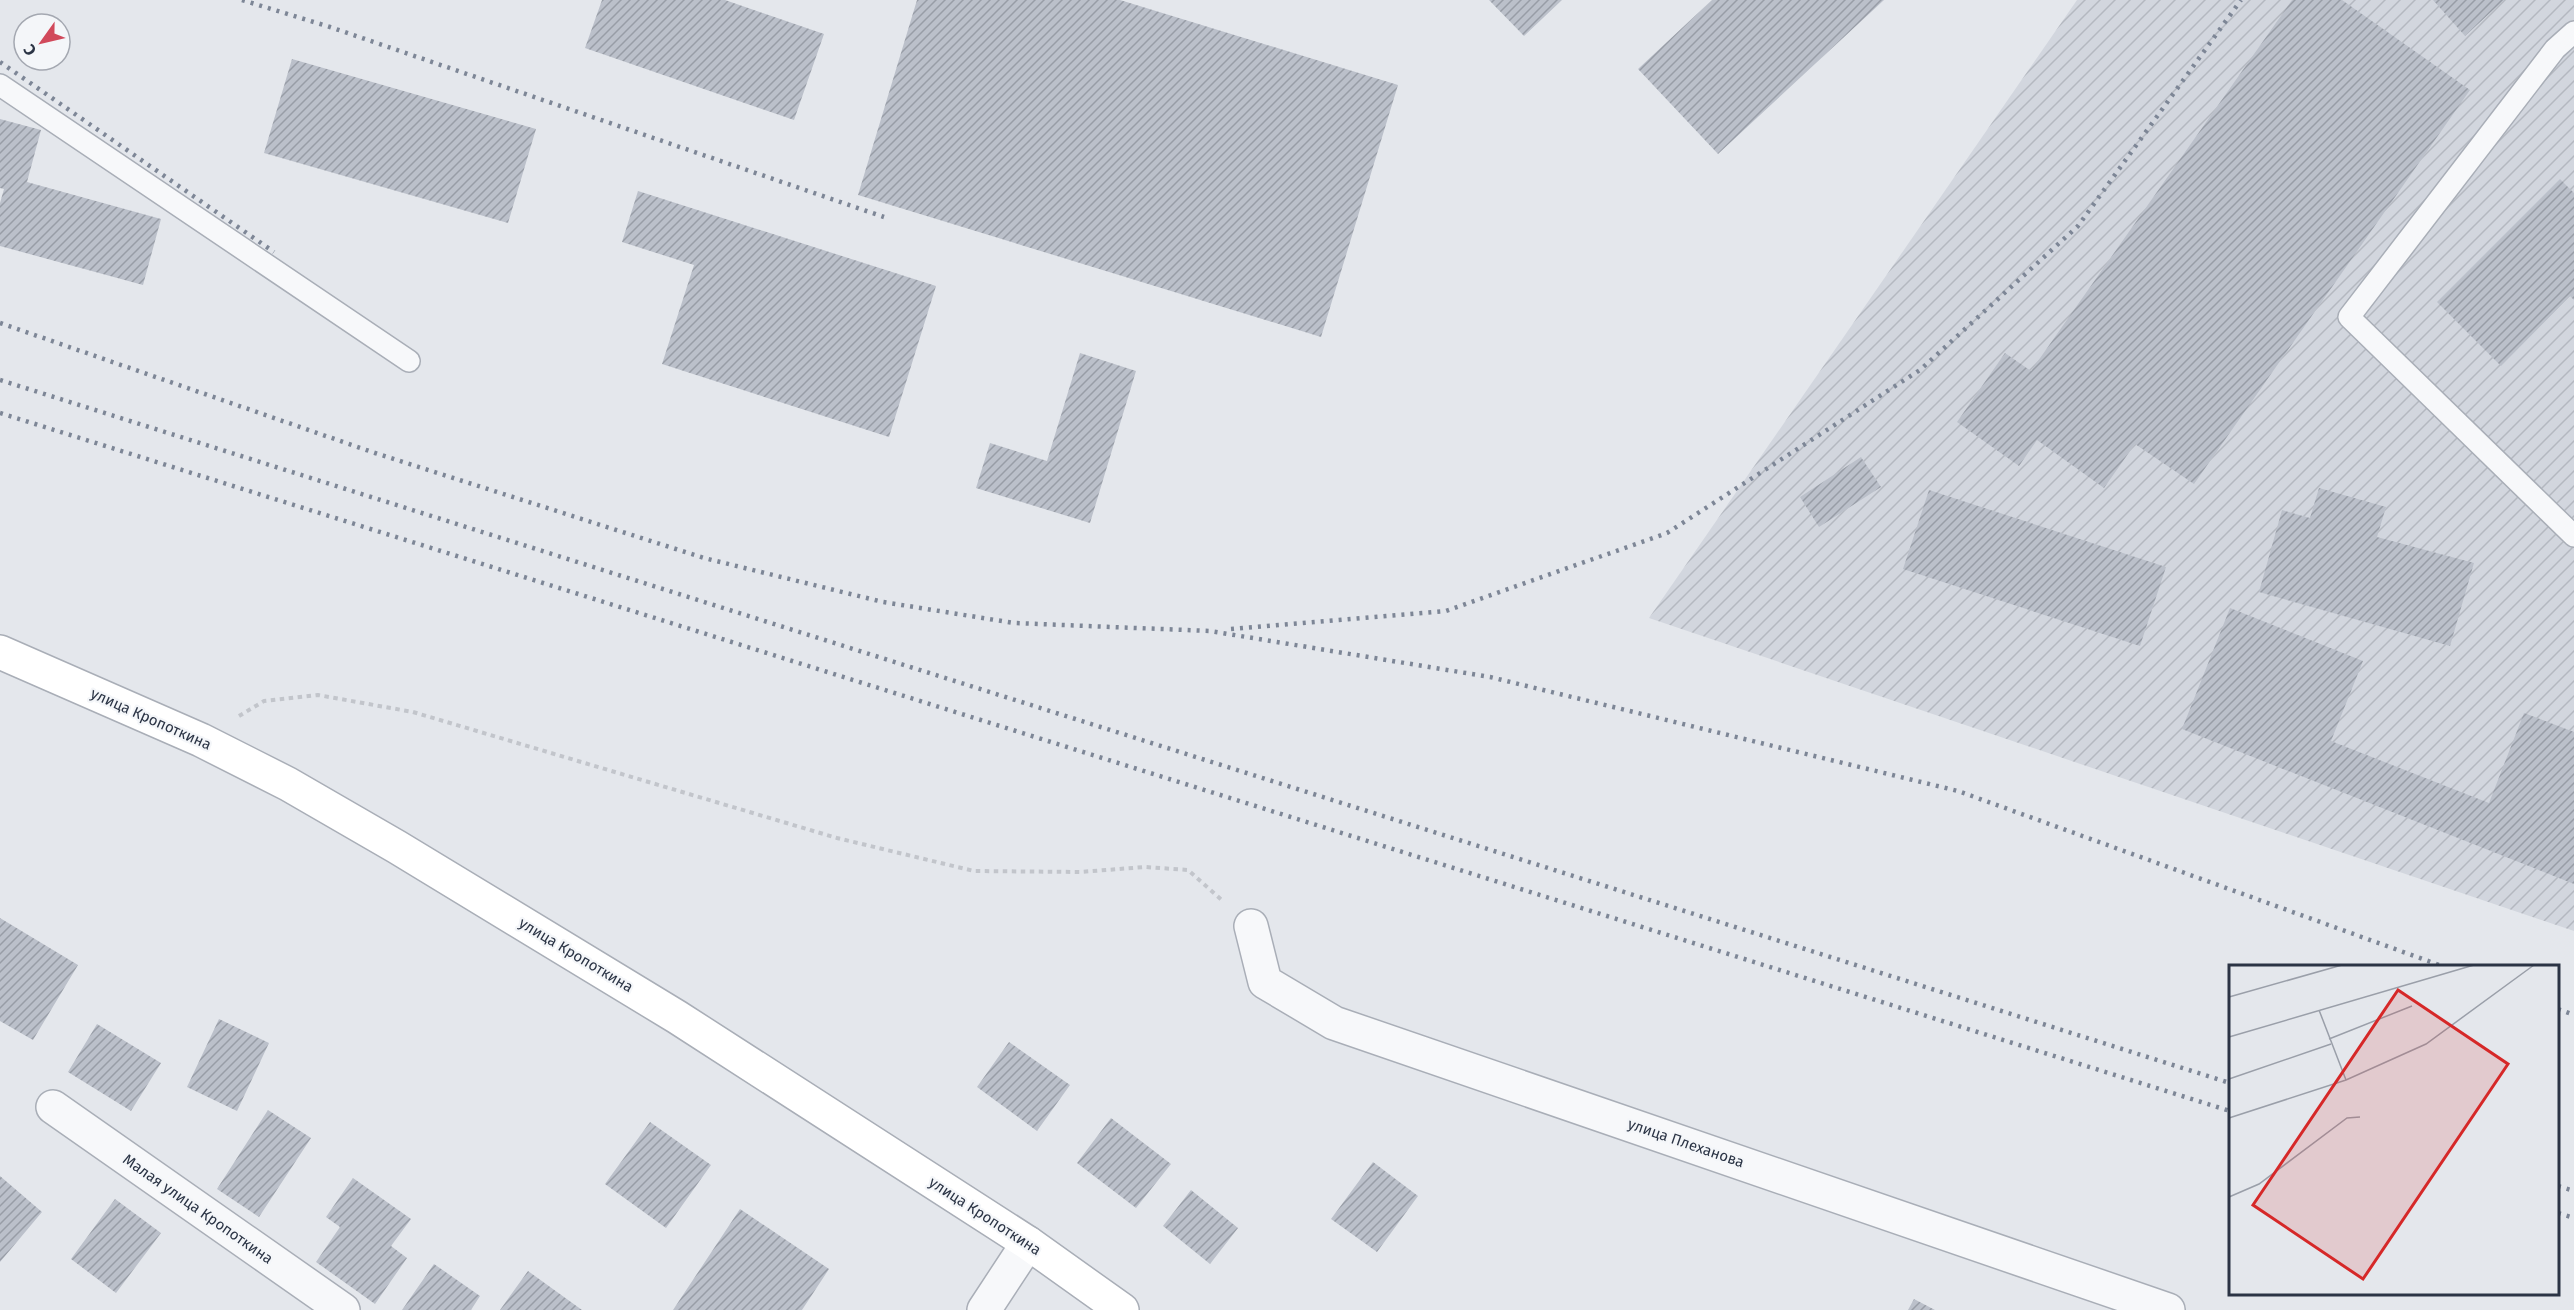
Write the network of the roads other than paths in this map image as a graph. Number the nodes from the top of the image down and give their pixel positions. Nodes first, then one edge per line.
1 (2574, 32) edge
2 (0, 86) edge
3 (410, 361) dead end
4 (2574, 536) edge
5 (0, 652) edge
6 (1251, 926) road end
7 (53, 1107) dead end
8 (1028, 1243) junction
9 (343, 1310) edge
10 (984, 1310) edge
11 (1122, 1310) edge
12 (2168, 1310) edge

1 - 4 lane
2 - 3 lane
5 - 8 main road, улица Кропоткина
6 - 12 street, улица Плеханова
7 - 9 street, Малая улица Кропоткина
8 - 10 street
8 - 11 main road, улица Кропоткина

